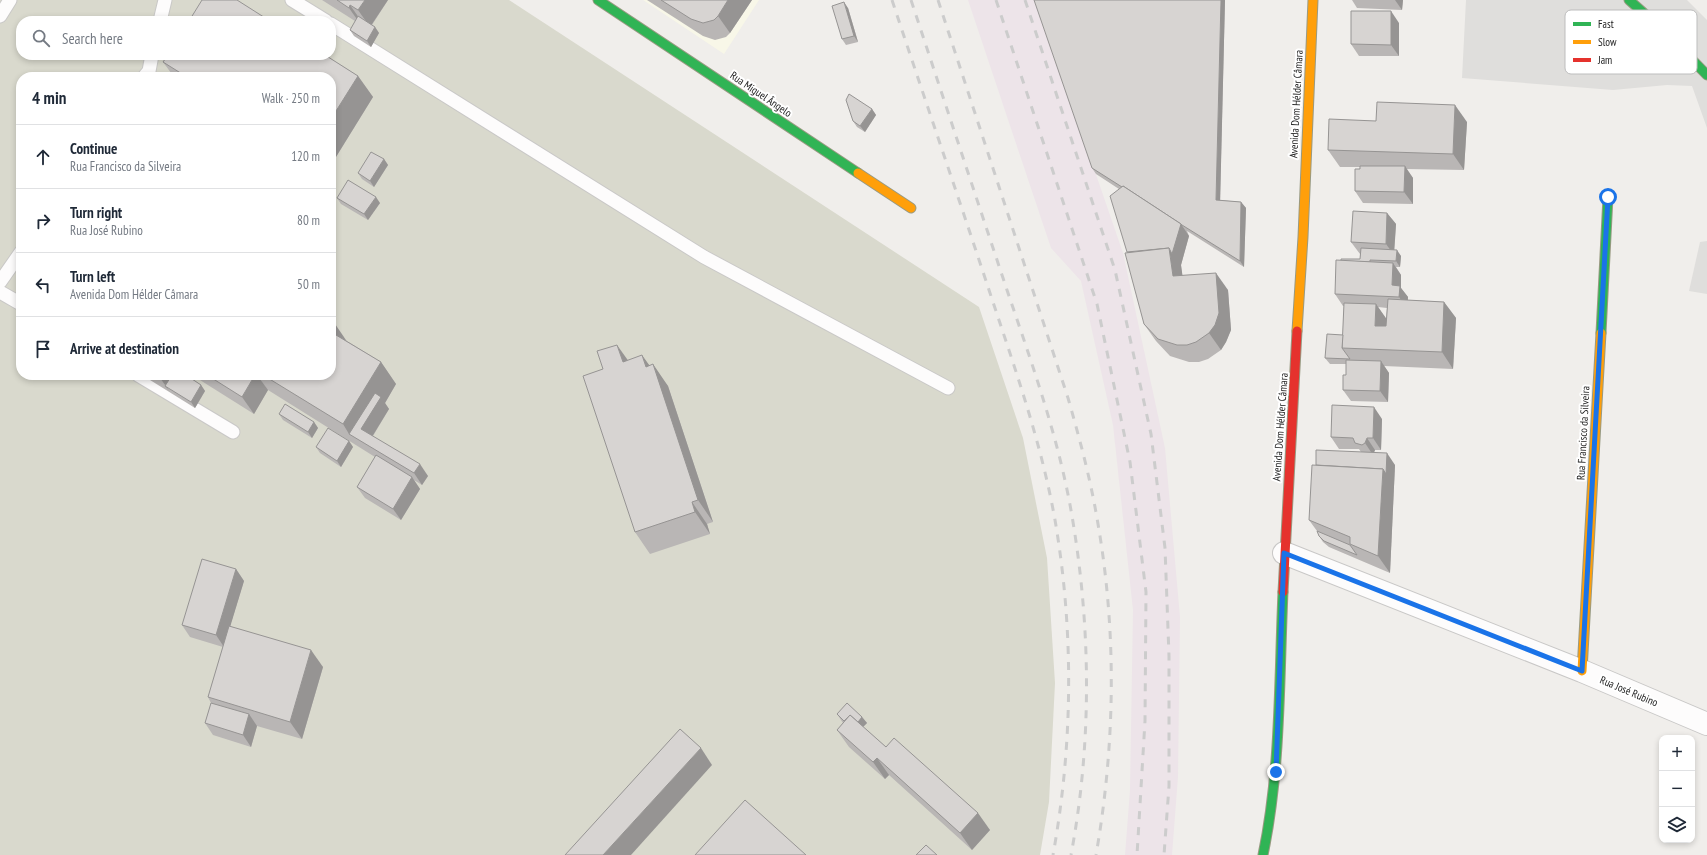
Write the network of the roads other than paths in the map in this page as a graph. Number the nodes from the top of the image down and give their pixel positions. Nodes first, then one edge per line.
1 (10, 0) edge
2 (166, 0) edge
3 (292, 0) edge
4 (598, 0) edge
5 (1313, 0) edge
6 (1629, 0) edge
7 (1640, 10) edge
8 (0, 16) edge
9 (161, 16) edge
10 (318, 16) edge
11 (336, 27) edge
12 (151, 60) edge
13 (1697, 65) edge
14 (148, 72) edge
15 (1707, 75) edge
16 (1608, 197) dead end
17 (911, 208) dead end
18 (16, 259) edge
19 (0, 282) edge
20 (0, 292) edge
21 (16, 301) edge
22 (146, 380) edge
23 (948, 388) dead end
24 (233, 432) dead end
25 (1284, 553) junction
26 (1582, 671) junction
27 (1707, 724) edge
28 (1263, 855) edge

1 - 8 lane
2 - 9 lane
3 - 10 lane
4 - 17 street, Rua Miguel Ângelo
5 - 25 street, Avenida Dom Hélder Câmara
6 - 7 street
11 - 23 lane
12 - 14 lane
13 - 15 street
16 - 26 street, Rua Francisco da Silveira
18 - 19 lane
20 - 21 lane
22 - 24 lane
25 - 26 street, Rua José Rubino
25 - 28 street, Avenida Dom Hélder Câmara
26 - 27 street, Rua José Rubino

